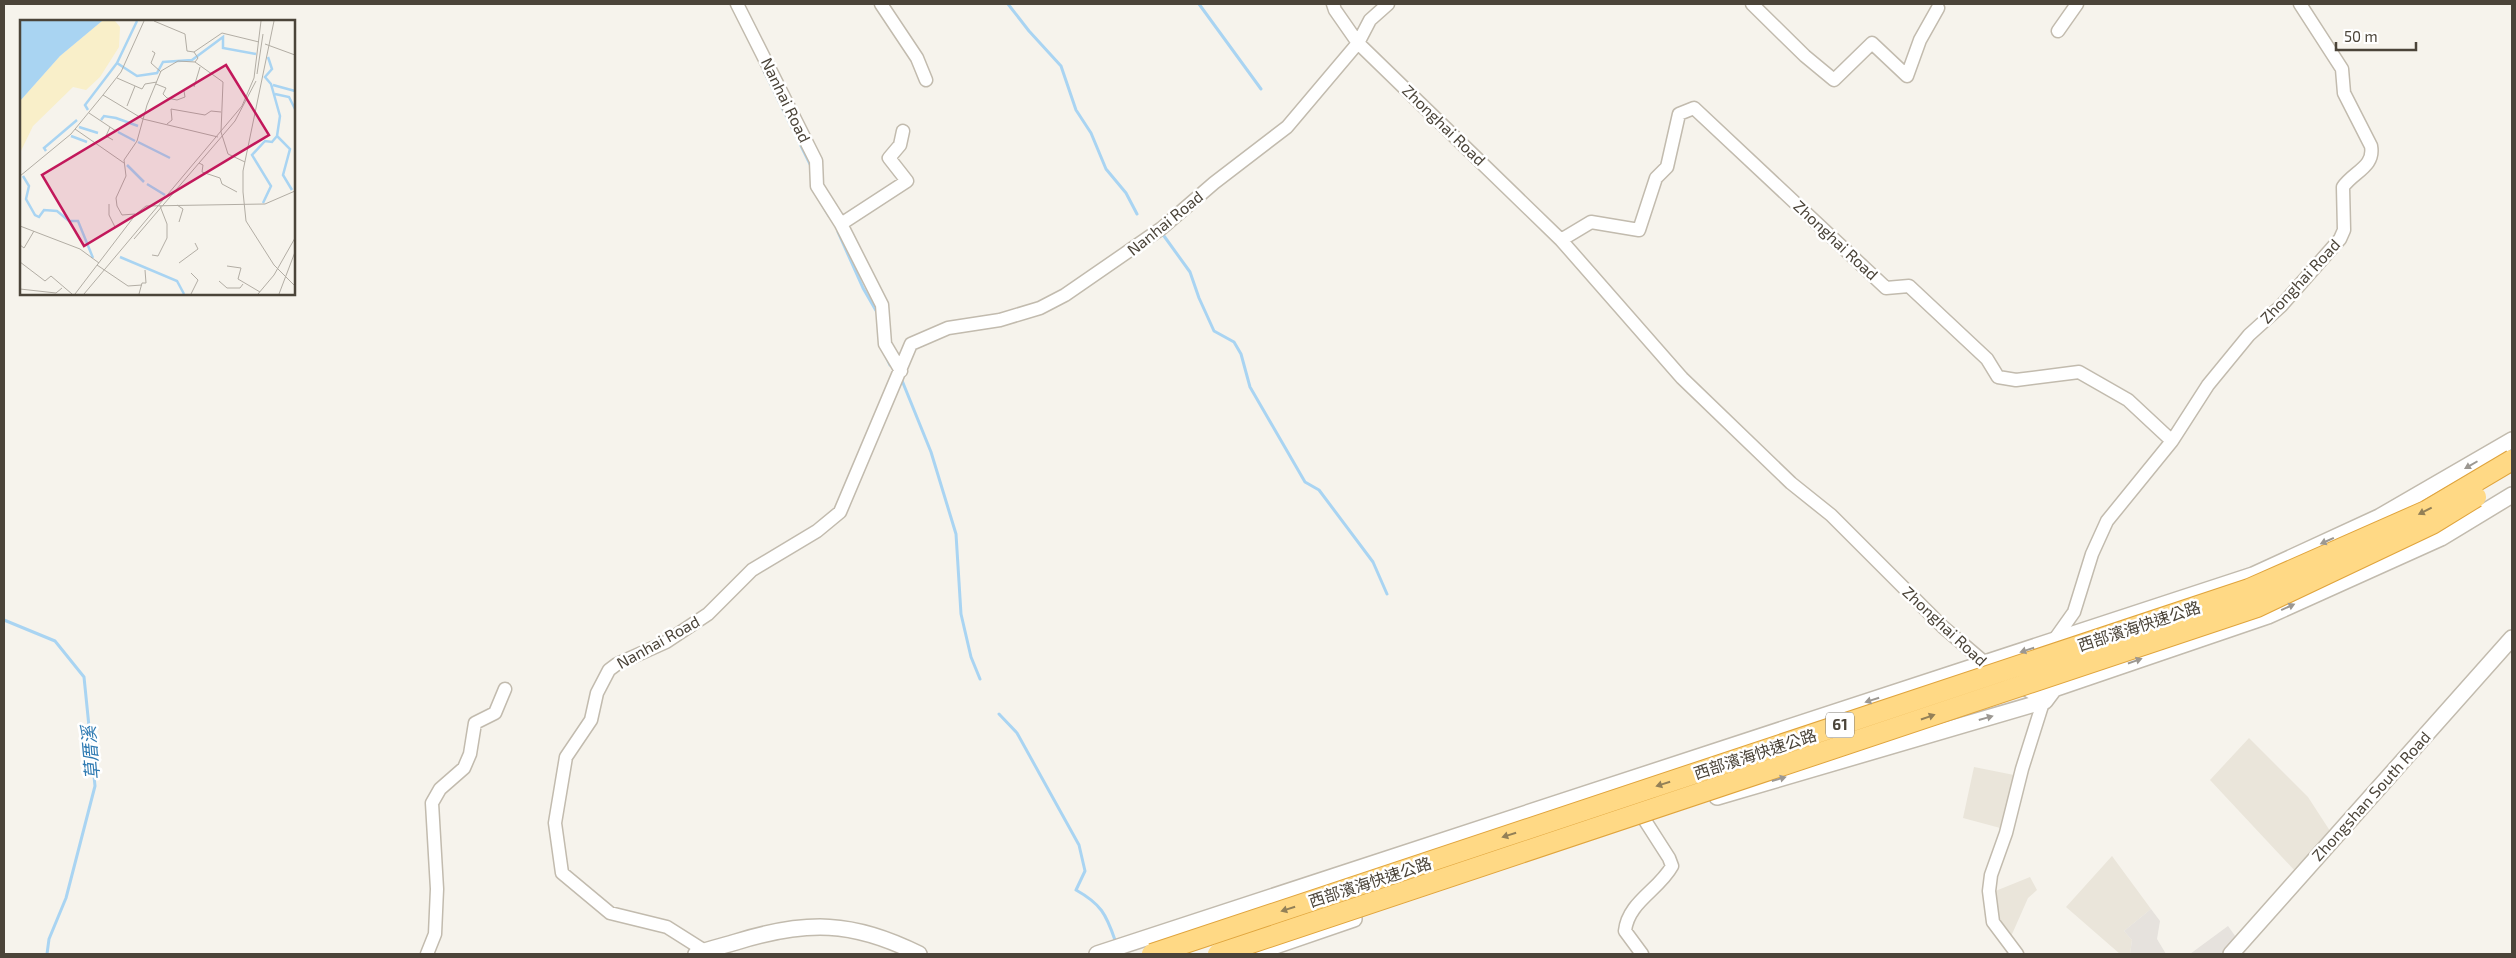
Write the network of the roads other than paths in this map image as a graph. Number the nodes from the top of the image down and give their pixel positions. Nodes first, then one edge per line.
1 (737, 4) edge
2 (881, 4) edge
3 (1333, 4) edge
4 (1388, 4) edge
5 (1752, 4) edge
6 (2076, 4) edge
7 (2300, 4) edge
8 (1938, 8) dead end
9 (2058, 31) dead end
10 (1358, 43) junction
11 (926, 80) dead end
12 (903, 131) dead end
13 (841, 224) junction
14 (1562, 240) junction
15 (901, 371) junction
16 (2512, 440) edge
17 (2172, 441) junction
18 (2512, 460) edge
19 (2512, 475) edge
20 (2512, 495) edge
21 (2512, 638) edge
22 (2053, 642) junction
23 (1984, 663) junction
24 (505, 689) dead end
25 (2044, 701) junction
26 (1644, 819) junction
27 (700, 952) edge
28 (427, 954) edge
29 (919, 954) edge
30 (1097, 954) edge
31 (1152, 954) edge
32 (1218, 954) edge
33 (1252, 954) edge
34 (1642, 954) edge
35 (2016, 954) edge
36 (2231, 954) edge

1 - 13 street, Nanhai Road
2 - 11 street
3 - 10 street, Zhonghai Road
4 - 10 street, Nanhai Road
5 - 8 street
6 - 9 street
7 - 17 street, Zhonghai Road
10 - 14 street, Zhonghai Road
10 - 15 street, Nanhai Road
12 - 13 street
13 - 15 street, Nanhai Road
14 - 17 street, Zhonghai Road
14 - 23 street, Zhonghai Road
15 - 27 street, Nanhai Road
16 -> 22 street
17 - 22 street, Zhonghai Road
18 -> 31 highway, 西部濱海快速公路 / 61, bridge
32 -> 19 highway, 西部濱海快速公路 / 61, bridge
25 -> 20 street
21 - 36 street, Zhongshan South Road
22 -> 23 street
22 - 25 street, Zhonghai Road
23 - 25 street, Zhonghai Road
23 -> 30 street
24 - 28 street
26 -> 25 street
25 - 35 street, Zhonghai Road
26 - 33 street
26 - 34 street
27 - 29 street

